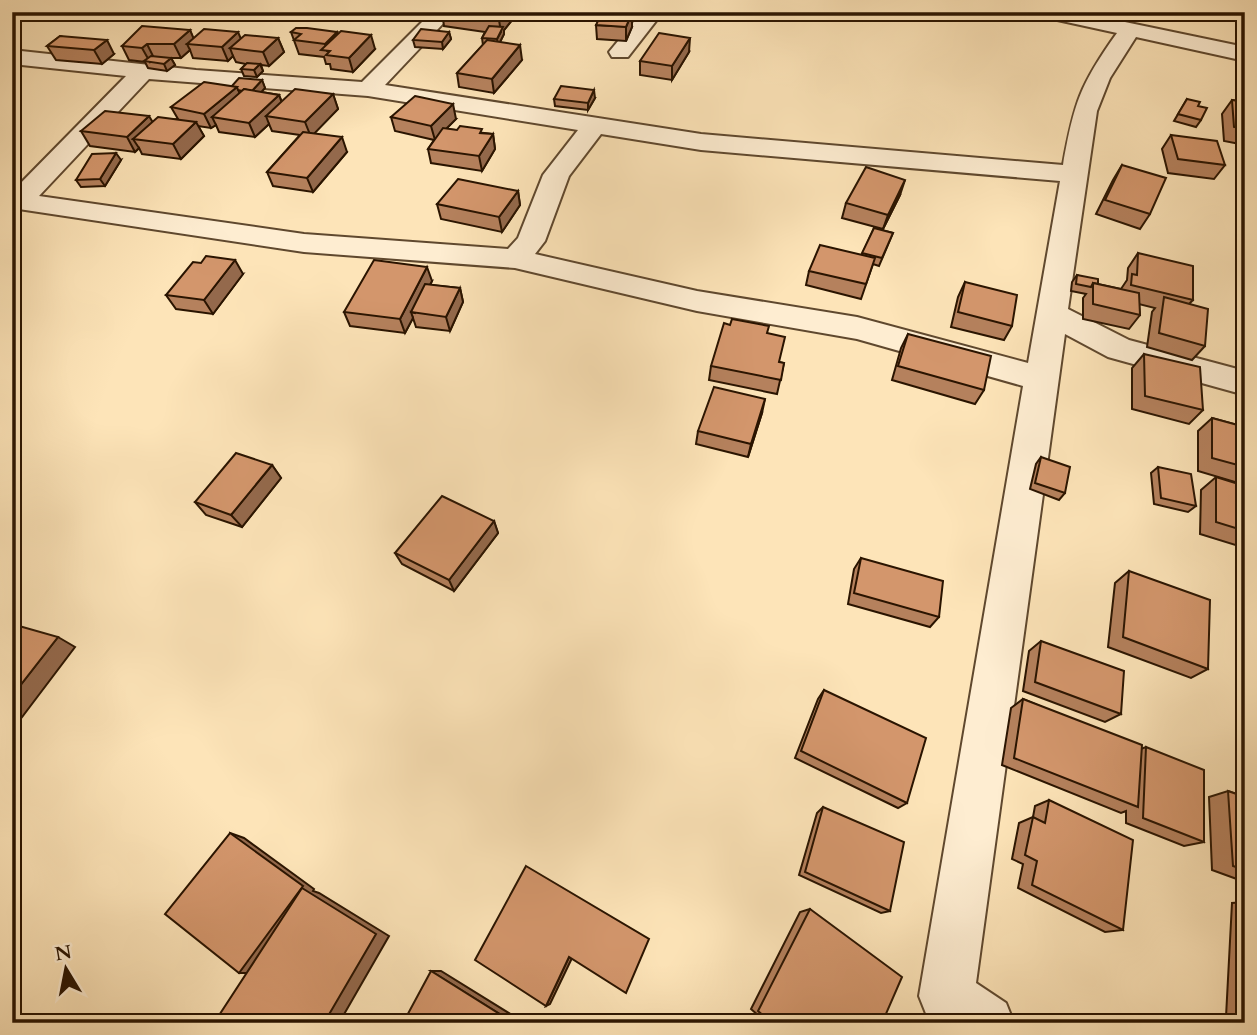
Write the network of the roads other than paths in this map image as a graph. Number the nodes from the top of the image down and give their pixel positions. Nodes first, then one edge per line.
1 (444, 12) edge
2 (653, 12) edge
3 (1046, 12) edge
4 (1131, 28) junction
5 (620, 52) dead end
6 (1245, 54) edge
7 (19, 61) edge
8 (144, 71) junction
9 (368, 89) junction
10 (596, 124) junction
11 (1073, 174) junction
12 (15, 201) edge
13 (515, 259) junction
14 (1053, 314) junction
15 (1042, 379) junction
16 (1245, 383) edge
17 (986, 1023) edge

1 - 9 street
2 - 5 street
3 - 4 street
4 - 6 street
4 - 11 street
7 - 8 street
8 - 9 street
8 - 12 street
9 - 10 street
10 - 11 street
10 - 13 street
11 - 14 street
12 - 13 street
13 - 15 street
14 - 15 street
14 - 16 street
15 - 17 street

